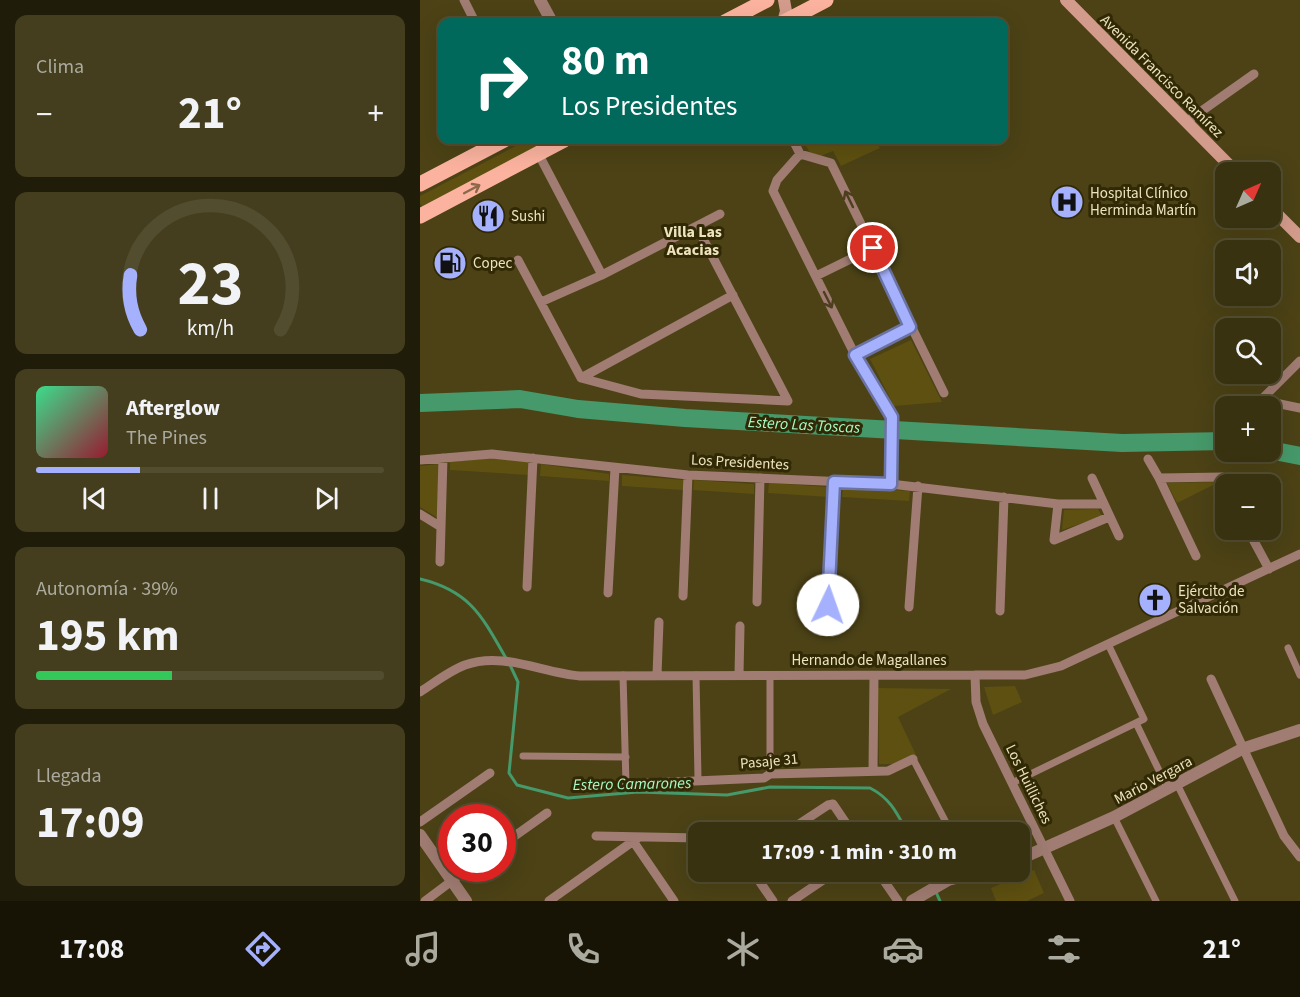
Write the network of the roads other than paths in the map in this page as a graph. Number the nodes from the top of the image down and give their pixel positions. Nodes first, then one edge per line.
1 (464, 0) edge
2 (540, 0) edge
3 (767, 0) edge
4 (784, 0) edge
5 (826, 0) edge
6 (1066, 0) edge
7 (473, 18) edge
8 (550, 18) edge
9 (733, 18) edge
10 (784, 18) edge
11 (791, 18) edge
12 (1254, 74) dead end
13 (1186, 122) junction
14 (496, 144) edge
15 (556, 144) edge
16 (795, 144) edge
17 (538, 153) junction
18 (800, 154) junction
19 (1226, 162) edge
20 (420, 184) edge
21 (720, 214) dead end
22 (420, 216) edge
23 (1281, 218) edge
24 (696, 227) junction
25 (1300, 237) edge
26 (873, 248) junction
27 (518, 260) dead end
28 (602, 275) junction
29 (816, 276) junction
30 (733, 295) junction
31 (540, 302) junction
32 (910, 327) junction
33 (855, 355) junction
34 (1300, 361) edge
35 (581, 378) junction
36 (944, 393) dead end
37 (1300, 408) edge
38 (443, 458) junction
39 (533, 458) junction
40 (1148, 459) dead end
41 (420, 460) edge
42 (615, 468) junction
43 (688, 475) junction
44 (1215, 477) edge
45 (760, 478) junction
46 (1092, 478) dead end
47 (1159, 478) junction
48 (834, 482) junction
49 (891, 484) junction
50 (918, 486) junction
51 (1004, 497) junction
52 (1058, 504) junction
53 (1103, 504) junction
54 (420, 514) edge
55 (1109, 518) junction
56 (441, 527) junction
57 (1119, 536) dead end
58 (1253, 540) edge
59 (1300, 554) edge
60 (1196, 556) dead end
61 (440, 562) dead end
62 (1269, 569) junction
63 (527, 587) dead end
64 (608, 592) dead end
65 (683, 596) dead end
66 (757, 602) dead end
67 (828, 605) dead end
68 (909, 607) dead end
69 (1000, 611) dead end
70 (659, 622) dead end
71 (740, 626) dead end
72 (1107, 644) junction
73 (1288, 648) dead end
74 (624, 675) junction
75 (657, 675) junction
76 (696, 675) junction
77 (739, 675) junction
78 (770, 675) junction
79 (975, 675) junction
80 (1300, 675) edge
81 (874, 676) junction
82 (1210, 679) dead end
83 (420, 692) edge
84 (1140, 721) junction
85 (1300, 730) edge
86 (1242, 749) junction
87 (523, 756) dead end
88 (626, 757) junction
89 (913, 759) joint
90 (873, 771) junction
91 (490, 773) dead end
92 (770, 774) junction
93 (698, 779) junction
94 (626, 783) joint
95 (1012, 783) junction
96 (1172, 787) junction
97 (547, 813) dead end
98 (1114, 818) junction
99 (420, 822) edge
100 (802, 822) edge
101 (845, 822) edge
102 (946, 822) edge
103 (420, 835) edge
104 (516, 835) edge
105 (596, 837) dead end
106 (688, 838) edge
107 (636, 839) junction
108 (1296, 846) edge
109 (1044, 849) junction
110 (1030, 855) edge
111 (1300, 857) edge
112 (438, 861) edge
113 (451, 882) edge
114 (453, 882) edge
115 (760, 882) edge
116 (820, 882) edge
117 (885, 882) edge
118 (946, 882) edge
119 (672, 898) edge
120 (551, 900) edge
121 (425, 901) edge
122 (466, 901) edge
123 (660, 901) edge
124 (773, 901) edge
125 (792, 901) edge
126 (898, 901) edge
127 (912, 901) edge
128 (1070, 901) edge
129 (1156, 901) edge
130 (1235, 901) edge

1 - 7 street
2 - 8 street
3 - 9 main road
4 - 10 main road
5 - 11 main road
6 - 13 main road, Avenida Francisco Ramírez
12 - 13 street
13 - 19 main road, Avenida Francisco Ramírez
14 - 20 main road
15 - 17 main road
16 - 18 street
22 -> 17 main road
17 - 28 street
26 -> 18 street
18 - 29 street
21 - 24 street
23 - 25 main road
24 - 28 street
24 - 30 street
26 - 29 street
26 - 32 street
27 - 31 street
28 - 31 street
29 -> 33 street
30 - 35 street
30 - 35 street
31 - 35 street
32 - 33 street
32 - 36 street
33 - 49 street
34 - 37 street
38 - 39 street, Los Presidentes
38 - 41 street, Los Presidentes
38 - 56 street
39 - 42 street, Los Presidentes
39 - 63 street
40 - 47 street
42 - 43 street, Los Presidentes
42 - 64 street
43 - 45 street, Los Presidentes
43 - 65 street
44 - 47 street
45 - 48 street, Los Presidentes
45 - 66 street
46 - 53 street
47 - 60 street
48 - 49 street, Los Presidentes
48 - 67 street
49 - 50 street, Los Presidentes
50 - 51 street, Los Presidentes
50 - 68 street
51 - 52 street, Los Presidentes
51 - 69 street
52 - 53 street, Los Presidentes
52 - 55 street
53 - 55 street
54 - 56 street
55 - 57 street
56 - 61 street
58 - 62 street
59 - 62 street, Hernando de Magallanes
62 - 72 street, Hernando de Magallanes
70 - 75 street
71 - 77 street
72 - 79 street, Hernando de Magallanes
72 - 84 street
73 - 80 street
74 - 75 street, Hernando de Magallanes
74 - 83 street, Hernando de Magallanes
74 - 88 street
75 - 76 street, Hernando de Magallanes
76 - 77 street, Hernando de Magallanes
76 - 93 street
77 - 78 street, Hernando de Magallanes
78 - 81 street, Hernando de Magallanes
78 - 92 street
79 - 81 street, Hernando de Magallanes
79 - 95 street, Los Huilliches
81 - 90 street
82 - 86 street
84 - 95 street
84 - 96 street
85 - 86 street, Mario Vergara
86 - 96 street, Mario Vergara
86 - 108 street
87 - 88 street
88 - 94 street
89 - 90 street, Pasaje 31
89 - 102 street
90 - 92 street, Pasaje 31
91 - 99 street
92 - 93 street, Pasaje 31
93 - 94 street, Pasaje 31
95 - 109 street, Los Huilliches
96 - 98 street, Mario Vergara
96 - 130 street
97 - 104 street
98 - 109 street, Mario Vergara
98 - 129 street
100 - 101 street
103 - 112 street
105 - 107 street
106 - 107 street
107 - 119 street
107 - 120 street
108 - 111 street
109 - 110 street, Mario Vergara
109 - 128 street, Los Huilliches
113 - 121 street
114 - 122 street
115 - 124 street
116 - 125 street
117 - 126 street
118 - 127 street
119 - 123 street

